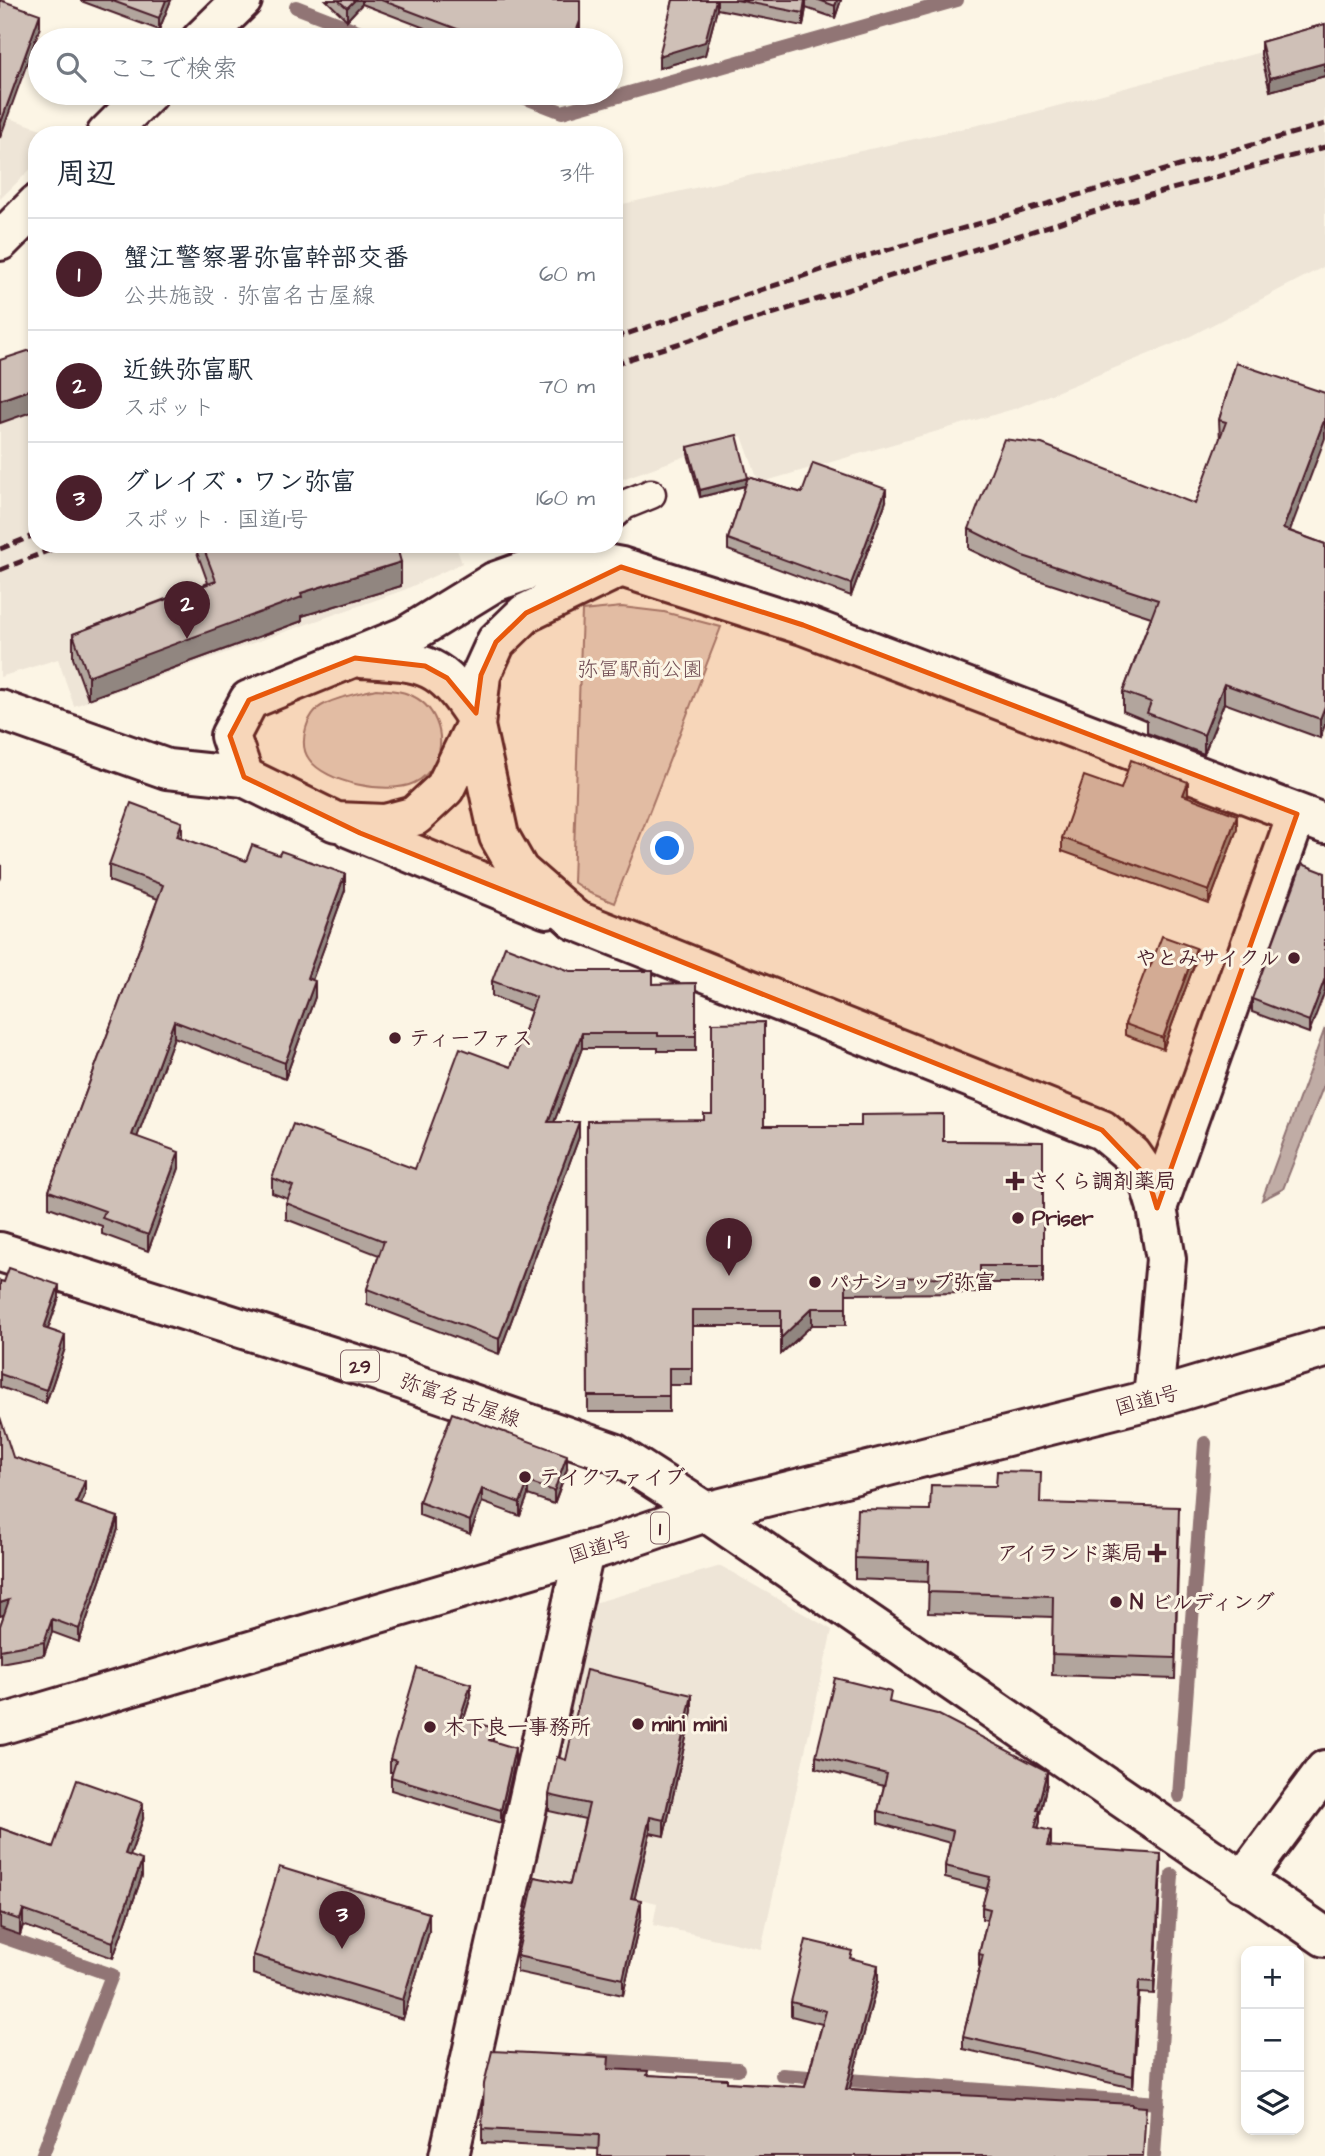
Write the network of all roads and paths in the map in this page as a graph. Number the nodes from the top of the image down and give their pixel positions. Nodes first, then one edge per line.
1 (242, 0) edge
2 (213, 28) edge
3 (136, 105) edge
4 (115, 126) edge
5 (28, 213) edge
6 (0, 241) edge
7 (651, 494) dead end
8 (623, 506) edge
9 (599, 557) edge
10 (355, 658) junction
11 (0, 710) edge
12 (476, 722) junction
13 (244, 777) junction
14 (1317, 819) edge
15 (336, 822) junction
16 (575, 920) junction
17 (1157, 1208) junction
18 (0, 1252) edge
19 (1325, 1348) edge
20 (1153, 1399) junction
21 (706, 1512) junction
22 (584, 1552) junction
23 (0, 1725) edge
24 (1325, 1770) edge
25 (1242, 1882) junction
26 (1325, 1937) edge
27 (449, 2156) edge

1 - 2 main road
3 - 4 main road
5 - 6 main road
7 - 8 lane
9 - 10 main road
9 - 12 main road
9 - 14 main road
10 - 12 main road
10 - 13 main road
11 - 13 main road
12 - 15 main road
12 - 16 main road
13 - 15 main road
14 - 17 main road
15 - 16 main road
16 - 17 main road
17 - 20 main road
18 - 21 main road, 弥富名古屋線 / 29
19 - 20 main road, 国道1号 / 1
20 - 21 main road, 国道1号 / 1
21 - 22 main road, 国道1号 / 1
21 - 25 main road, 弥富名古屋線
22 - 23 main road, 国道1号 / 1
22 - 27 main road
24 - 25 main road
25 - 26 main road, 弥富名古屋線

